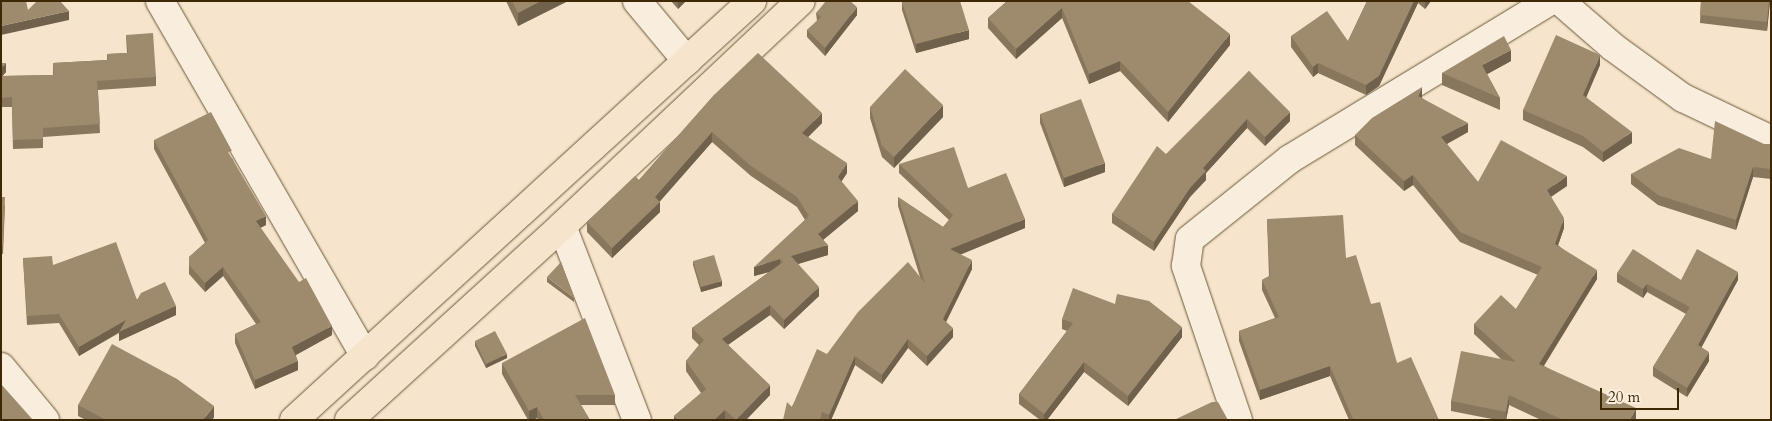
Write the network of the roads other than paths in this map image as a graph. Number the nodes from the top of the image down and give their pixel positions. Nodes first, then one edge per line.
1 (160, 1) edge
2 (637, 1) edge
3 (752, 1) edge
4 (801, 1) edge
5 (1550, 1) edge
6 (1560, 1) edge
7 (687, 61) junction
8 (1771, 140) edge
9 (562, 226) junction
10 (365, 356) junction
11 (1, 367) edge
12 (45, 420) edge
13 (294, 420) edge
14 (348, 420) edge
15 (637, 420) edge
16 (1238, 420) edge

1 - 10 street
2 - 7 street
3 - 7 main road
4 - 9 main road
5 - 16 street
6 - 8 street
7 - 10 main road
9 - 14 main road
9 - 15 street
10 - 13 main road
11 - 12 street

